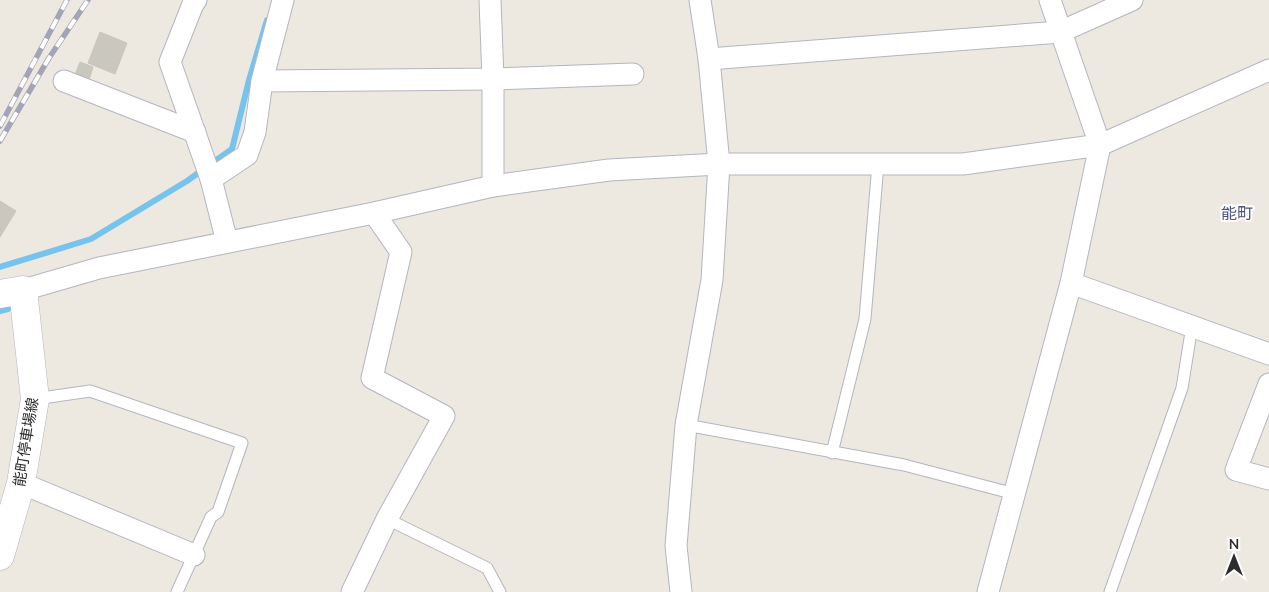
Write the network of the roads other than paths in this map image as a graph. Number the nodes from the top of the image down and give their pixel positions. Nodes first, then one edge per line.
1 (196, 0) edge
2 (283, 0) edge
3 (490, 0) edge
4 (700, 0) edge
5 (1050, 0) edge
6 (1132, 0) edge
7 (1060, 32) junction
8 (709, 59) junction
9 (1269, 70) edge
10 (633, 74) dead end
11 (492, 79) junction
12 (64, 81) dead end
13 (262, 81) junction
14 (195, 132) junction
15 (1100, 145) junction
16 (719, 164) junction
17 (878, 164) junction
18 (211, 179) junction
19 (493, 186) junction
20 (374, 213) junction
21 (227, 242) junction
22 (1071, 283) junction
23 (12, 292) edge
24 (1192, 326) junction
25 (1269, 354) edge
26 (1269, 384) edge
27 (35, 399) junction
28 (686, 424) junction
29 (832, 453) junction
30 (1269, 480) edge
31 (21, 483) junction
32 (1014, 494) junction
33 (387, 519) junction
34 (0, 556) edge
35 (194, 556) junction
36 (177, 592) edge
37 (352, 592) edge
38 (500, 592) edge
39 (682, 592) edge
40 (988, 592) edge
41 (1110, 592) edge

1 - 14 street
2 - 13 street
3 - 11 street
4 - 8 street
5 - 7 street
6 - 7 street
7 - 8 street
7 - 15 street
8 - 16 street
9 - 15 street
10 - 11 street
11 - 13 street
11 - 19 street
12 - 14 street
13 - 18 street
14 - 18 street
15 - 17 street
15 - 22 street
16 - 17 street
16 - 19 street
16 - 28 street
17 - 29 lane
18 - 21 street
19 - 20 street
20 - 21 street
20 - 33 street
21 - 23 street
22 - 24 street
22 - 32 street
23 - 27 main road, 能町停車場線
24 - 25 street
24 - 41 lane
26 - 30 street
27 - 31 main road, 能町停車場線
27 - 35 lane
28 - 29 lane
28 - 39 street
29 - 32 lane
31 - 34 main road, 能町停車場線
31 - 35 street
32 - 40 street
33 - 37 street
33 - 38 lane
35 - 36 lane

